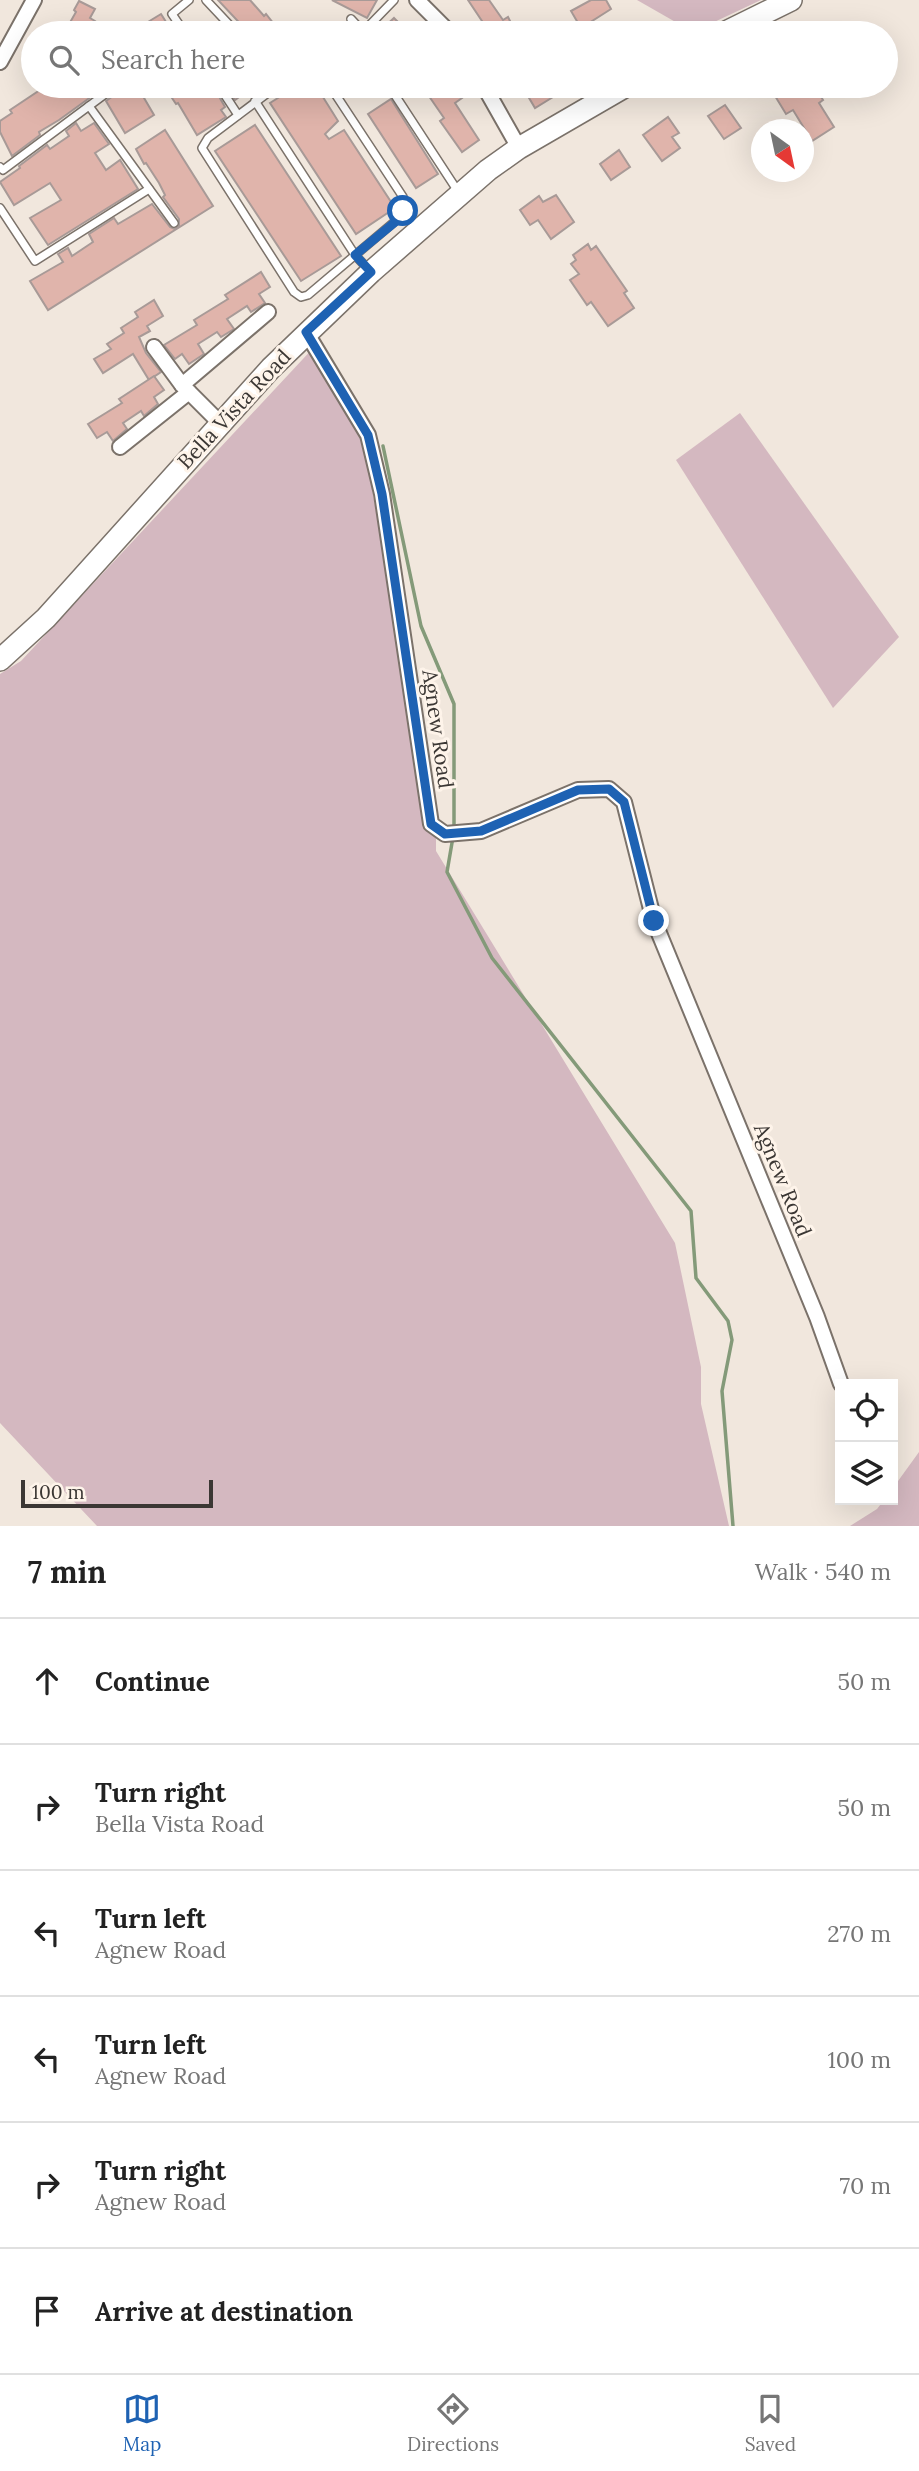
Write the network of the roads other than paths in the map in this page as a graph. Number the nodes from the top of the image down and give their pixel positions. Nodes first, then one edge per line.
1 (34, 0) edge
2 (189, 0) edge
3 (206, 0) edge
4 (394, 0) edge
5 (418, 0) edge
6 (791, 0) edge
7 (22, 21) edge
8 (177, 21) edge
9 (226, 21) edge
10 (374, 21) edge
11 (438, 21) edge
12 (748, 21) edge
13 (21, 24) edge
14 (0, 62) edge
15 (100, 98) edge
16 (227, 98) edge
17 (259, 98) edge
18 (338, 98) edge
19 (397, 98) edge
20 (492, 98) edge
21 (605, 98) edge
22 (255, 101) junction
23 (89, 106) junction
24 (238, 114) junction
25 (519, 148) junction
26 (0, 167) edge
27 (149, 189) junction
28 (459, 194) junction
29 (0, 208) edge
30 (174, 223) dead end
31 (355, 255) junction
32 (371, 272) junction
33 (268, 313) dead end
34 (306, 332) junction
35 (154, 347) dead end
36 (186, 388) junction
37 (220, 422) junction
38 (120, 447) dead end
39 (0, 660) edge
40 (839, 1379) edge

1 - 7 street
2 - 8 lane
3 - 9 lane
4 - 10 lane
5 - 11 street
6 - 12 street
13 - 14 street
15 - 23 lane
16 - 24 lane
17 - 22 lane
18 - 31 lane
19 - 28 lane
20 - 25 street
21 - 25 street, Bella Vista Road
22 - 24 lane
22 - 31 lane
23 - 26 lane
23 - 27 lane
24 - 31 lane
25 - 28 street, Bella Vista Road
27 - 29 lane
27 - 30 lane
28 - 32 street, Bella Vista Road
31 - 32 lane
32 - 34 street, Bella Vista Road
33 - 36 street
34 - 37 street, Bella Vista Road
34 - 40 street, Agnew Road
35 - 36 street
36 - 37 street
36 - 38 street
37 - 39 street, Bella Vista Road

